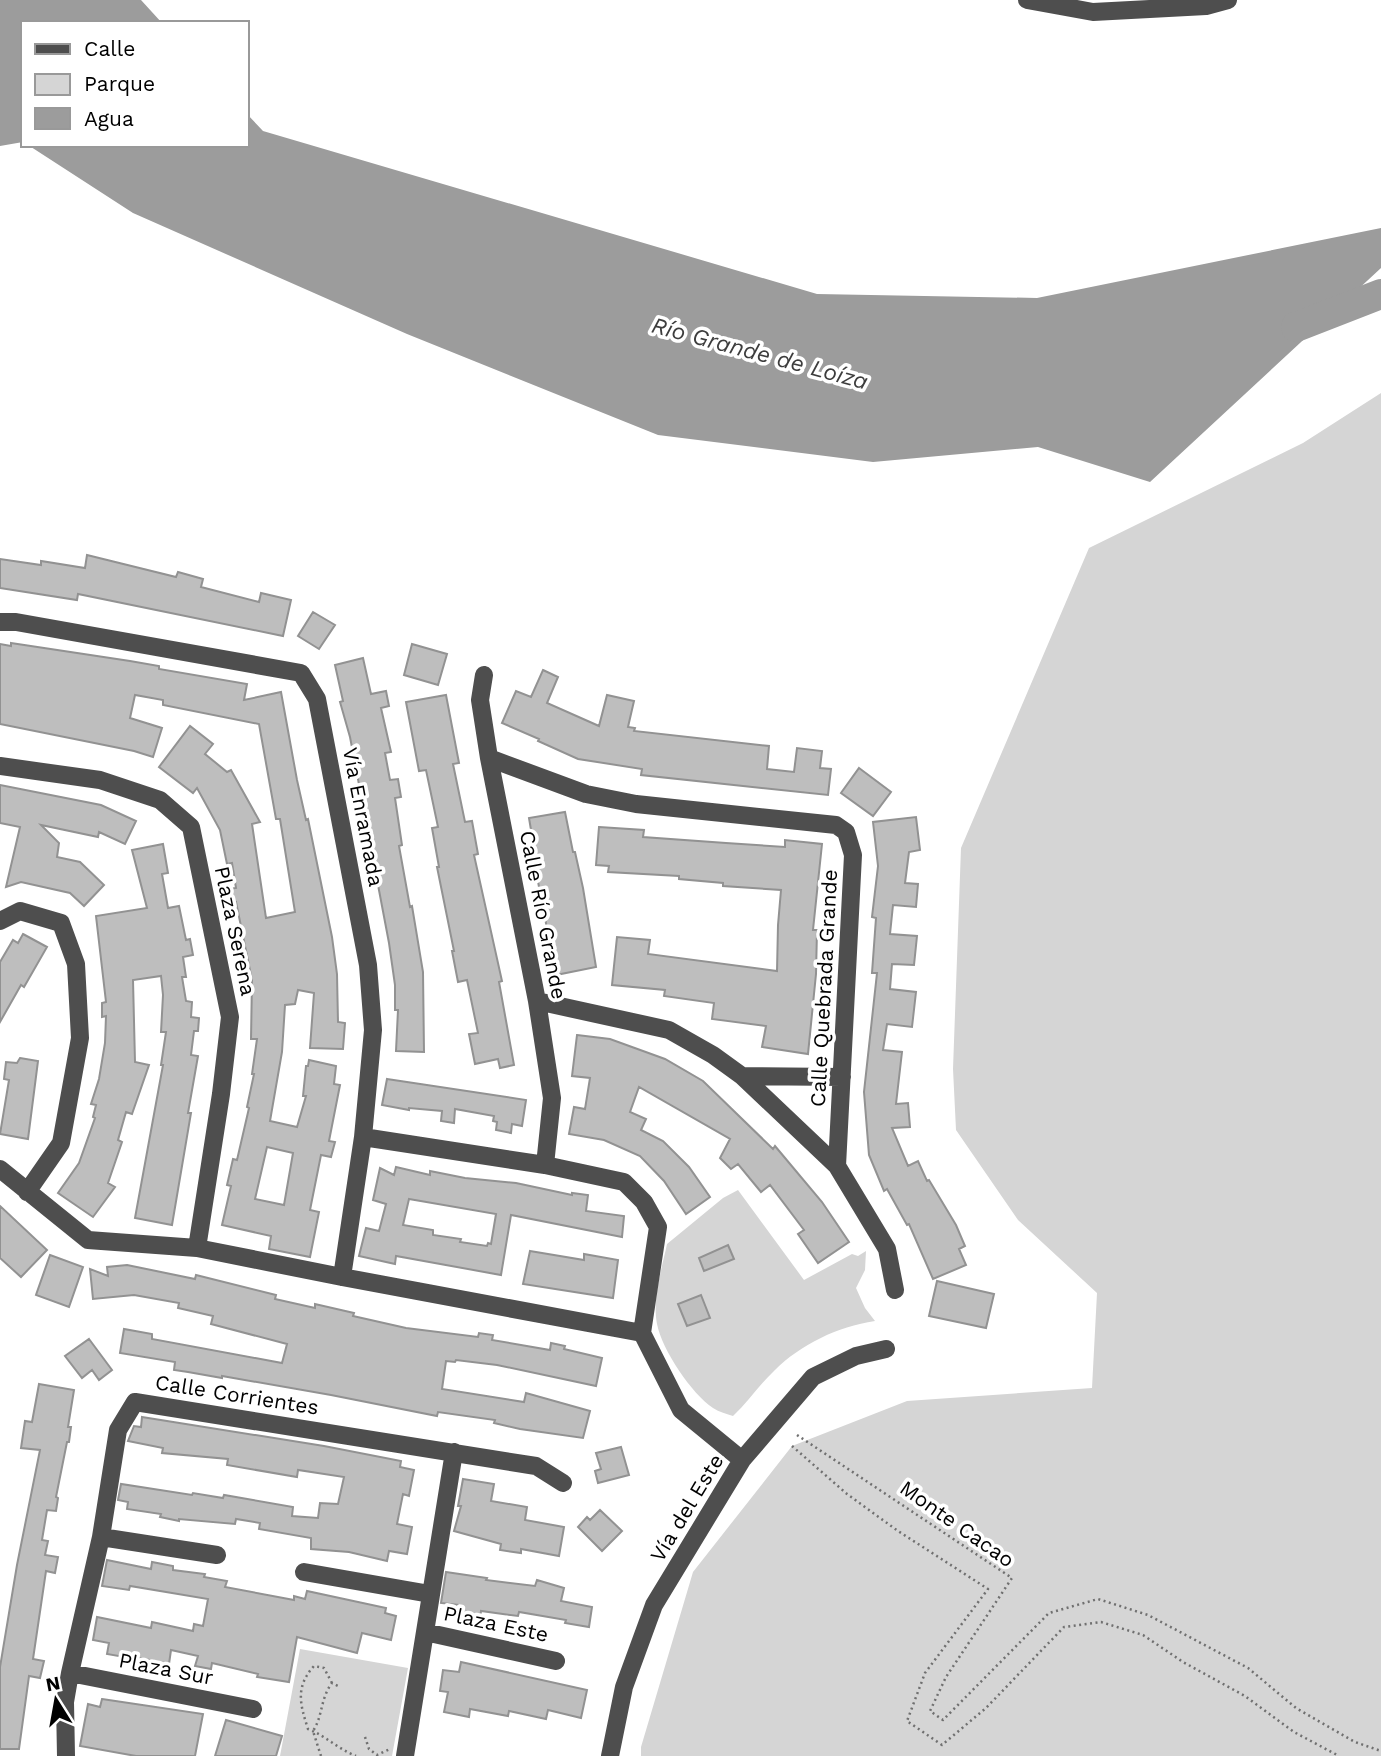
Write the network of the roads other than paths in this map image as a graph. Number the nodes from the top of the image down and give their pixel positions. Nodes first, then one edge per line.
1 (1027, 0) edge
2 (1228, 0) edge
3 (0, 622) edge
4 (484, 675) dead end
5 (489, 758) junction
6 (0, 766) edge
7 (0, 922) edge
8 (537, 1001) junction
9 (742, 1076) junction
10 (842, 1077) junction
11 (363, 1137) junction
12 (545, 1166) junction
13 (837, 1166) junction
14 (0, 1169) edge
15 (27, 1192) junction
16 (197, 1248) junction
17 (342, 1278) junction
18 (895, 1290) dead end
19 (642, 1333) junction
20 (886, 1349) dead end
21 (454, 1452) junction
22 (742, 1460) junction
23 (563, 1483) dead end
24 (102, 1537) junction
25 (216, 1555) dead end
26 (304, 1572) dead end
27 (430, 1594) junction
28 (425, 1632) junction
29 (556, 1661) dead end
30 (70, 1673) junction
31 (253, 1709) dead end
32 (407, 1752) edge
33 (66, 1756) edge
34 (610, 1756) edge

1 - 2 street
3 - 11 street, Vía Enramada
4 - 5 street, Calle Río Grande
5 - 8 street, Calle Río Grande
5 - 10 street, Calle Quebrada Grande
6 - 16 street, Plaza Serena
7 - 15 street
8 - 9 street
8 - 12 street, Calle Río Grande
9 - 10 street
9 - 13 street
10 - 13 street, Calle Quebrada Grande
11 - 12 street
11 - 17 street, Vía Enramada
12 - 19 street
13 - 18 street
14 - 15 street
15 - 16 street
16 - 17 street
17 - 19 street
19 - 22 street
20 - 22 street, Vía del Este
21 - 23 street, Calle Corrientes
21 - 24 street, Calle Corrientes
21 - 27 street
22 - 34 street, Vía del Este
24 - 25 street
24 - 30 street, Calle Corrientes
26 - 27 street
27 - 28 street
28 - 29 street, Plaza Este
28 - 32 street
30 - 31 street, Plaza Sur
30 - 33 street, Calle Corrientes

